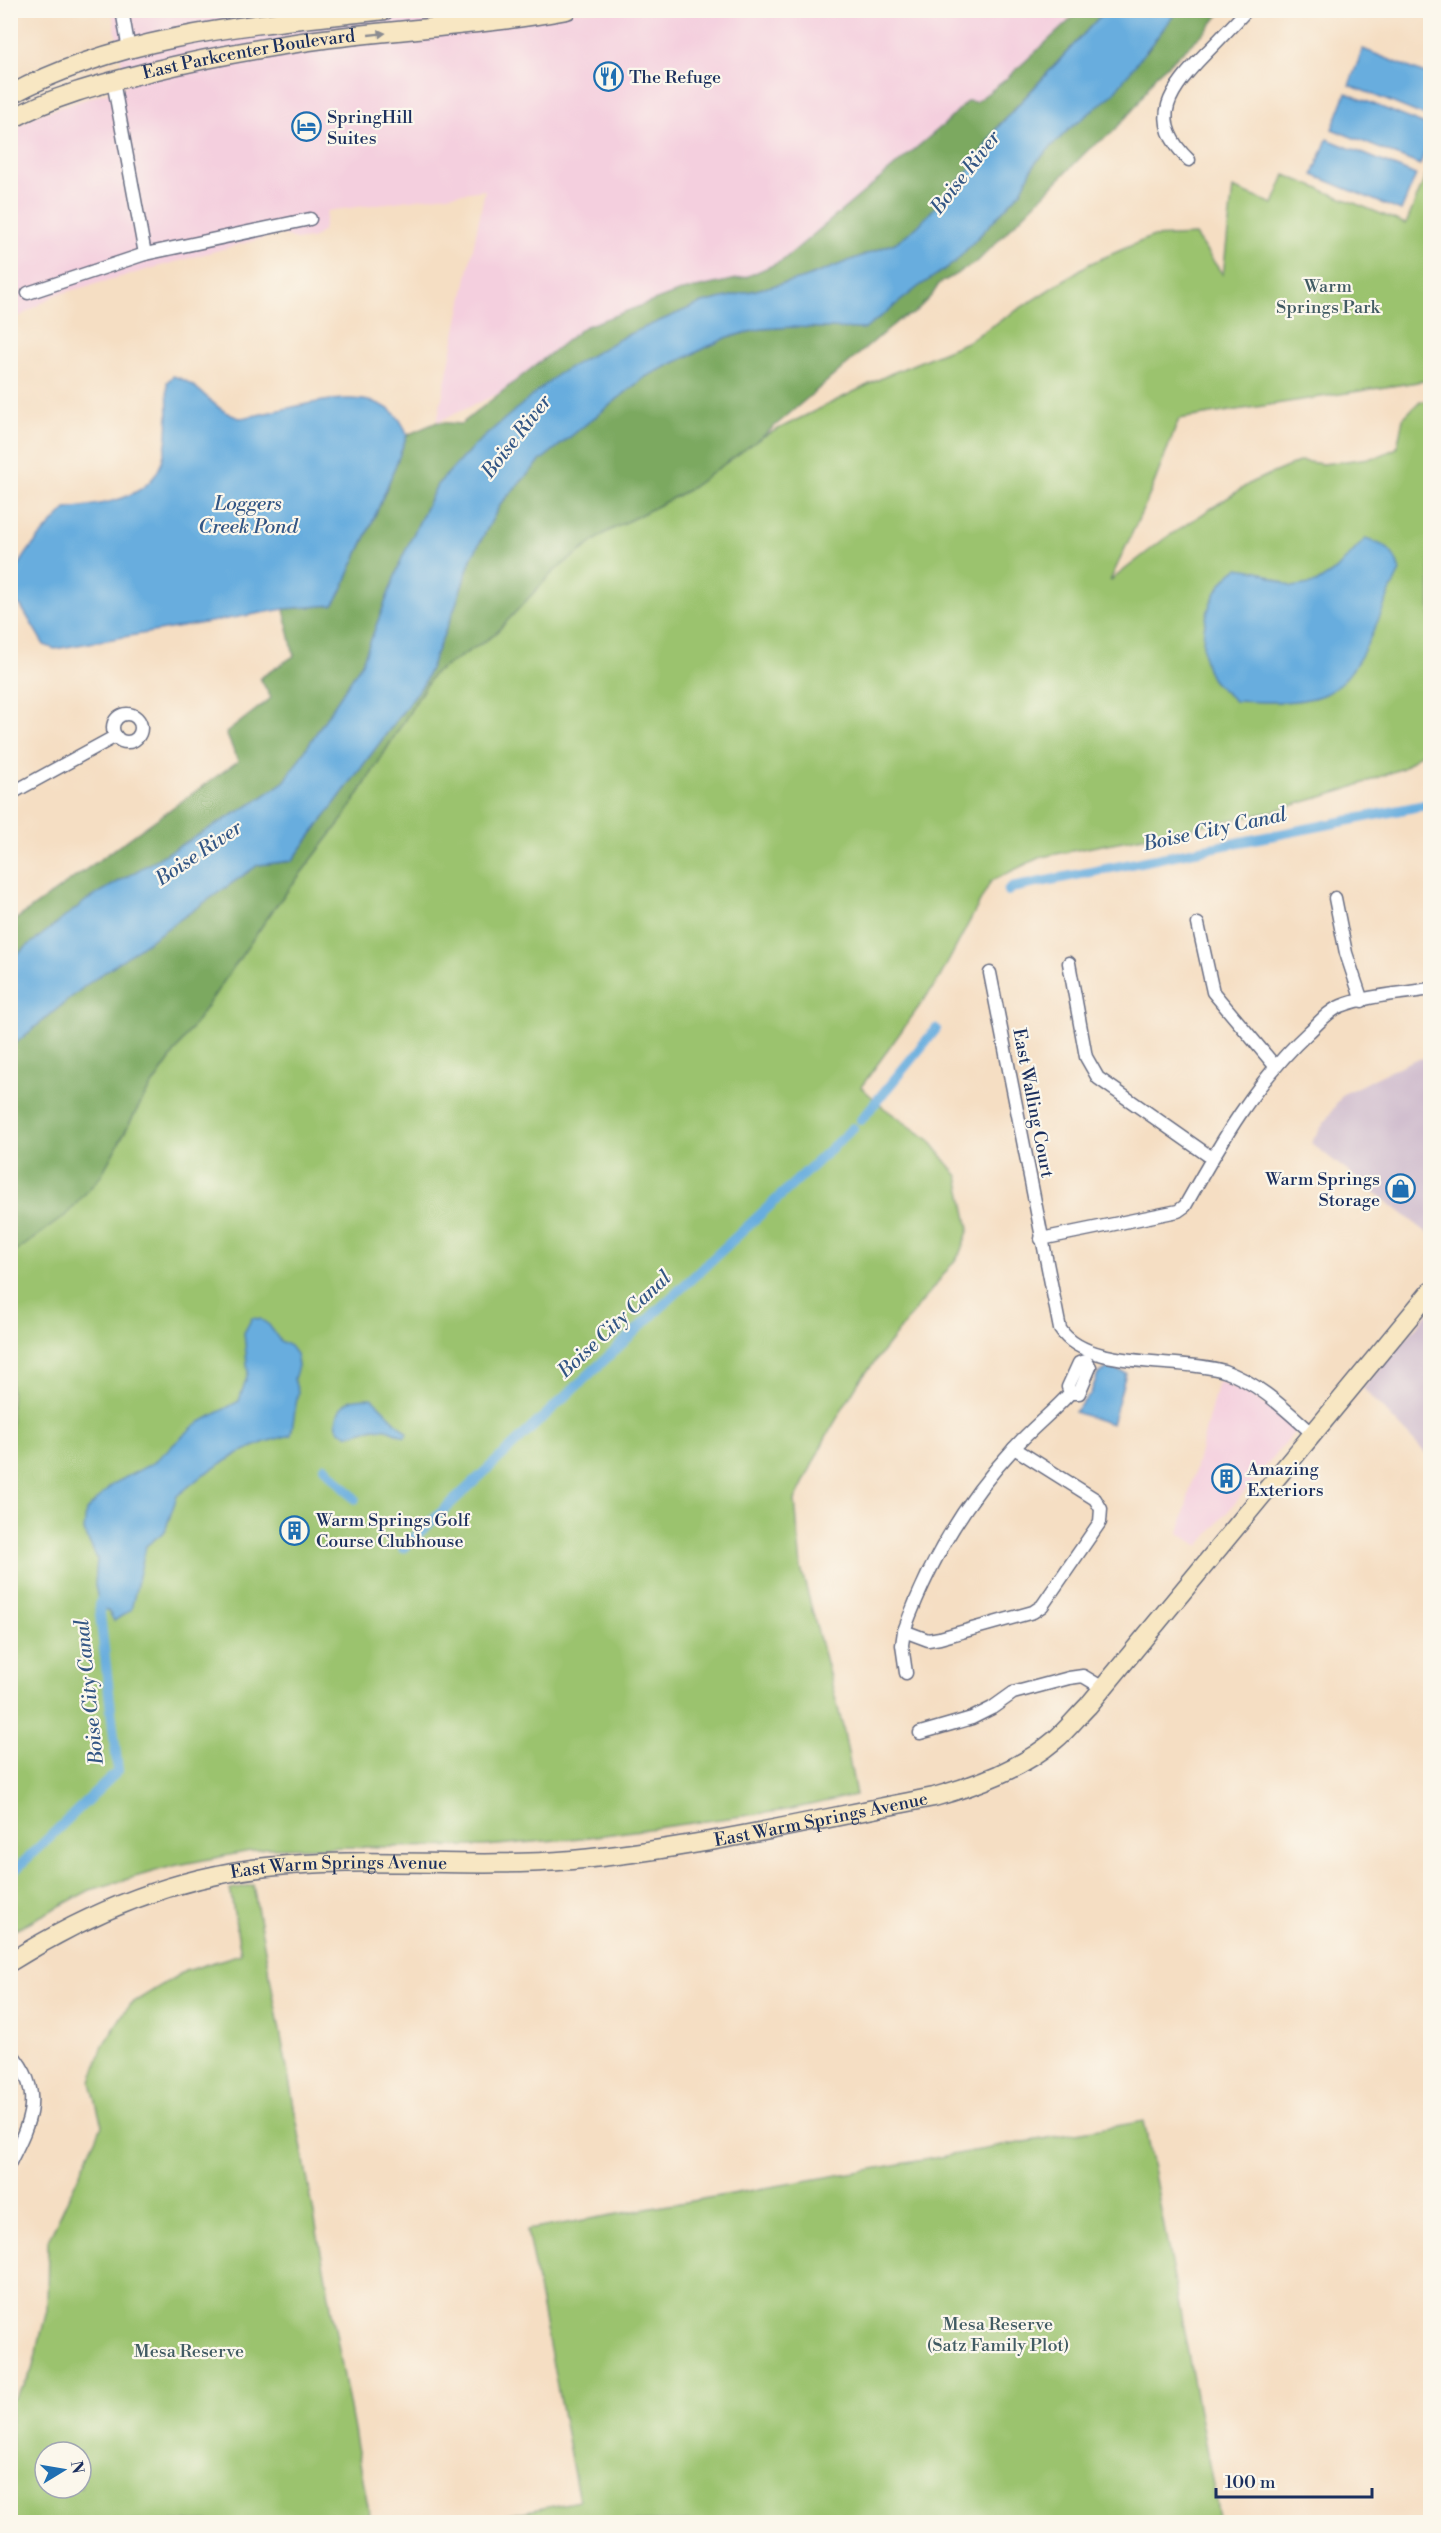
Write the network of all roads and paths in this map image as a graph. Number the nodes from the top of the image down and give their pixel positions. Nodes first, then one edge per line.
1 (122, 10) edge
2 (385, 10) edge
3 (567, 10) edge
4 (1247, 10) edge
5 (206, 31) junction
6 (129, 50) junction
7 (113, 81) junction
8 (28, 86) junction
9 (10, 95) edge
10 (10, 120) edge
11 (1190, 160) dead end
12 (310, 219) dead end
13 (145, 254) junction
14 (28, 292) dead end
15 (116, 735) dead end
16 (10, 794) edge
17 (1335, 898) dead end
18 (1198, 924) dead end
19 (1069, 963) dead end
20 (990, 973) dead end
21 (1431, 989) edge
22 (1362, 1001) junction
23 (1275, 1066) junction
24 (1212, 1158) junction
25 (1041, 1239) junction
26 (1431, 1292) edge
27 (1088, 1356) junction
28 (1313, 1434) junction
29 (1014, 1448) junction
30 (904, 1631) junction
31 (906, 1673) dead end
32 (1103, 1688) junction
33 (920, 1733) dead end
34 (10, 1962) edge
35 (10, 2052) edge
36 (10, 2162) edge

1 - 6 street
2 - 5 street, East Parkcenter Boulevard
7 -> 3 street, East Parkcenter Boulevard
4 - 11 street
5 - 6 street, East Parkcenter Boulevard
5 - 7 street
6 - 8 street, East Parkcenter Boulevard
7 - 8 street
7 - 10 street, East Parkcenter Boulevard
7 - 13 street
8 - 9 street, East Parkcenter Boulevard
12 - 13 street
13 - 14 street
15 - 16 street
17 - 22 street
18 - 23 street
19 - 24 street
20 - 25 street, East Walling Court
21 - 22 street
22 - 23 street
23 - 24 street
24 - 25 street
25 - 27 street, East Walling Court
26 - 28 street, East Warm Springs Avenue
27 - 28 street
27 - 29 street
28 - 32 street, East Warm Springs Avenue
29 - 30 street
29 - 30 street
30 - 31 street
32 - 33 street
32 - 34 street, East Warm Springs Avenue
35 - 36 street

